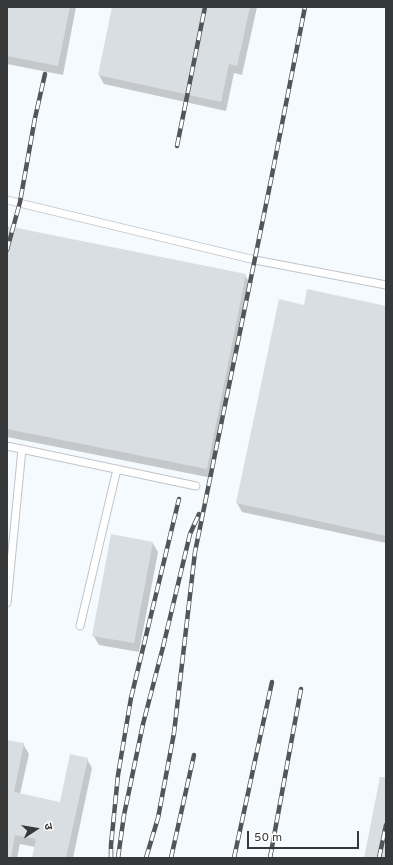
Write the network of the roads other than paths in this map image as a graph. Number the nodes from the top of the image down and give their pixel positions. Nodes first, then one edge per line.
1 (7, 200) edge
2 (386, 285) edge
3 (7, 446) edge
4 (22, 449) junction
5 (117, 470) junction
6 (196, 486) dead end
7 (7, 603) edge
8 (80, 626) dead end

1 - 2 lane
3 - 4 lane
4 - 5 lane
4 - 7 lane
5 - 6 lane
5 - 8 lane

